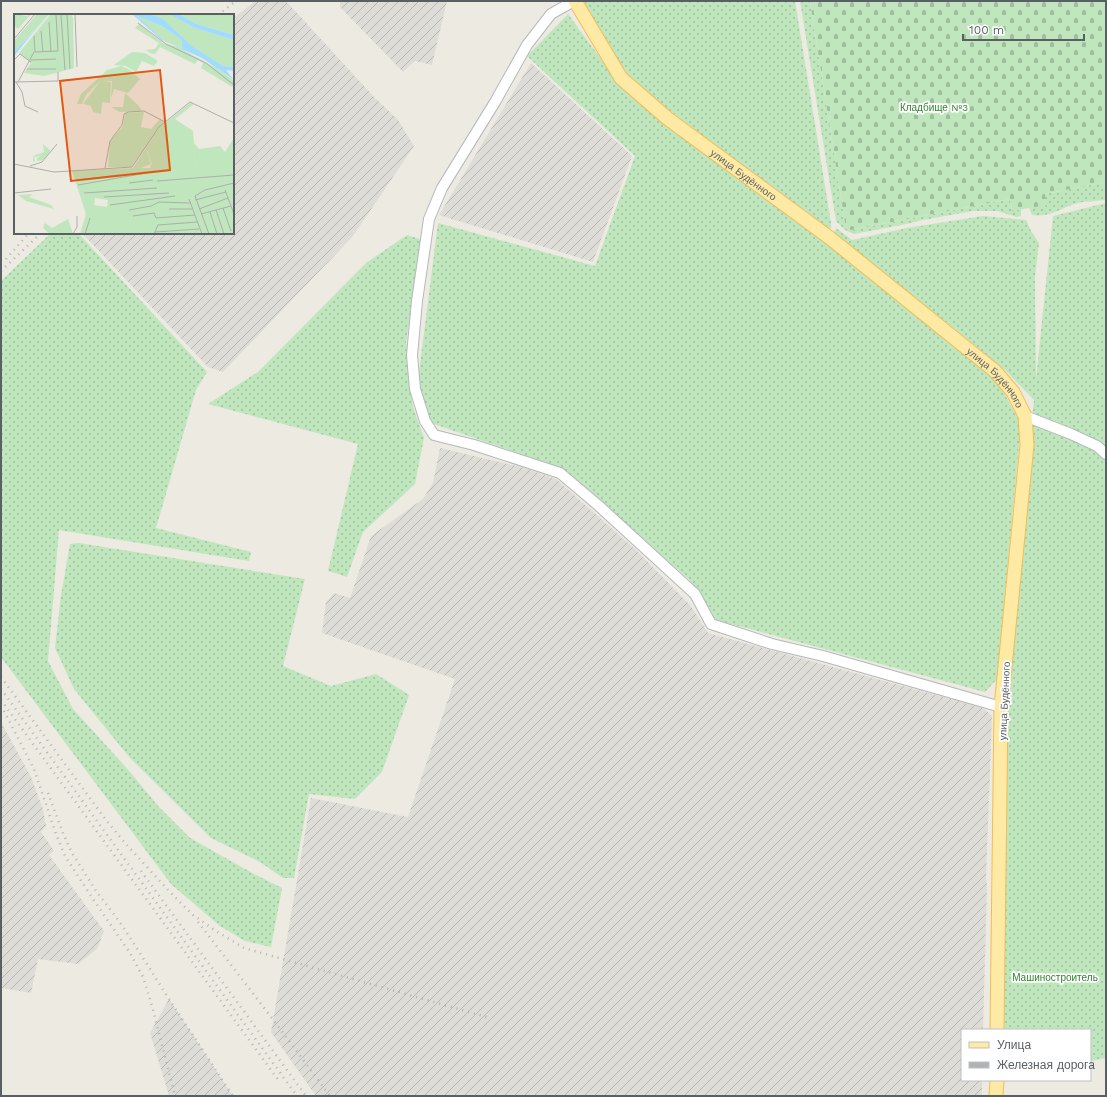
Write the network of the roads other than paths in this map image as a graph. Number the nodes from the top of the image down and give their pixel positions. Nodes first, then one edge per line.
1 (575, 1) edge
2 (1025, 416) junction
3 (1106, 454) edge
4 (1001, 707) junction
5 (998, 1029) edge
6 (997, 1081) edge
7 (996, 1096) edge

1 - 2 main road, улица Будённого
1 - 4 street
2 - 3 street
2 - 4 main road, улица Будённого
4 - 5 main road, улица Будённого
6 - 7 main road

